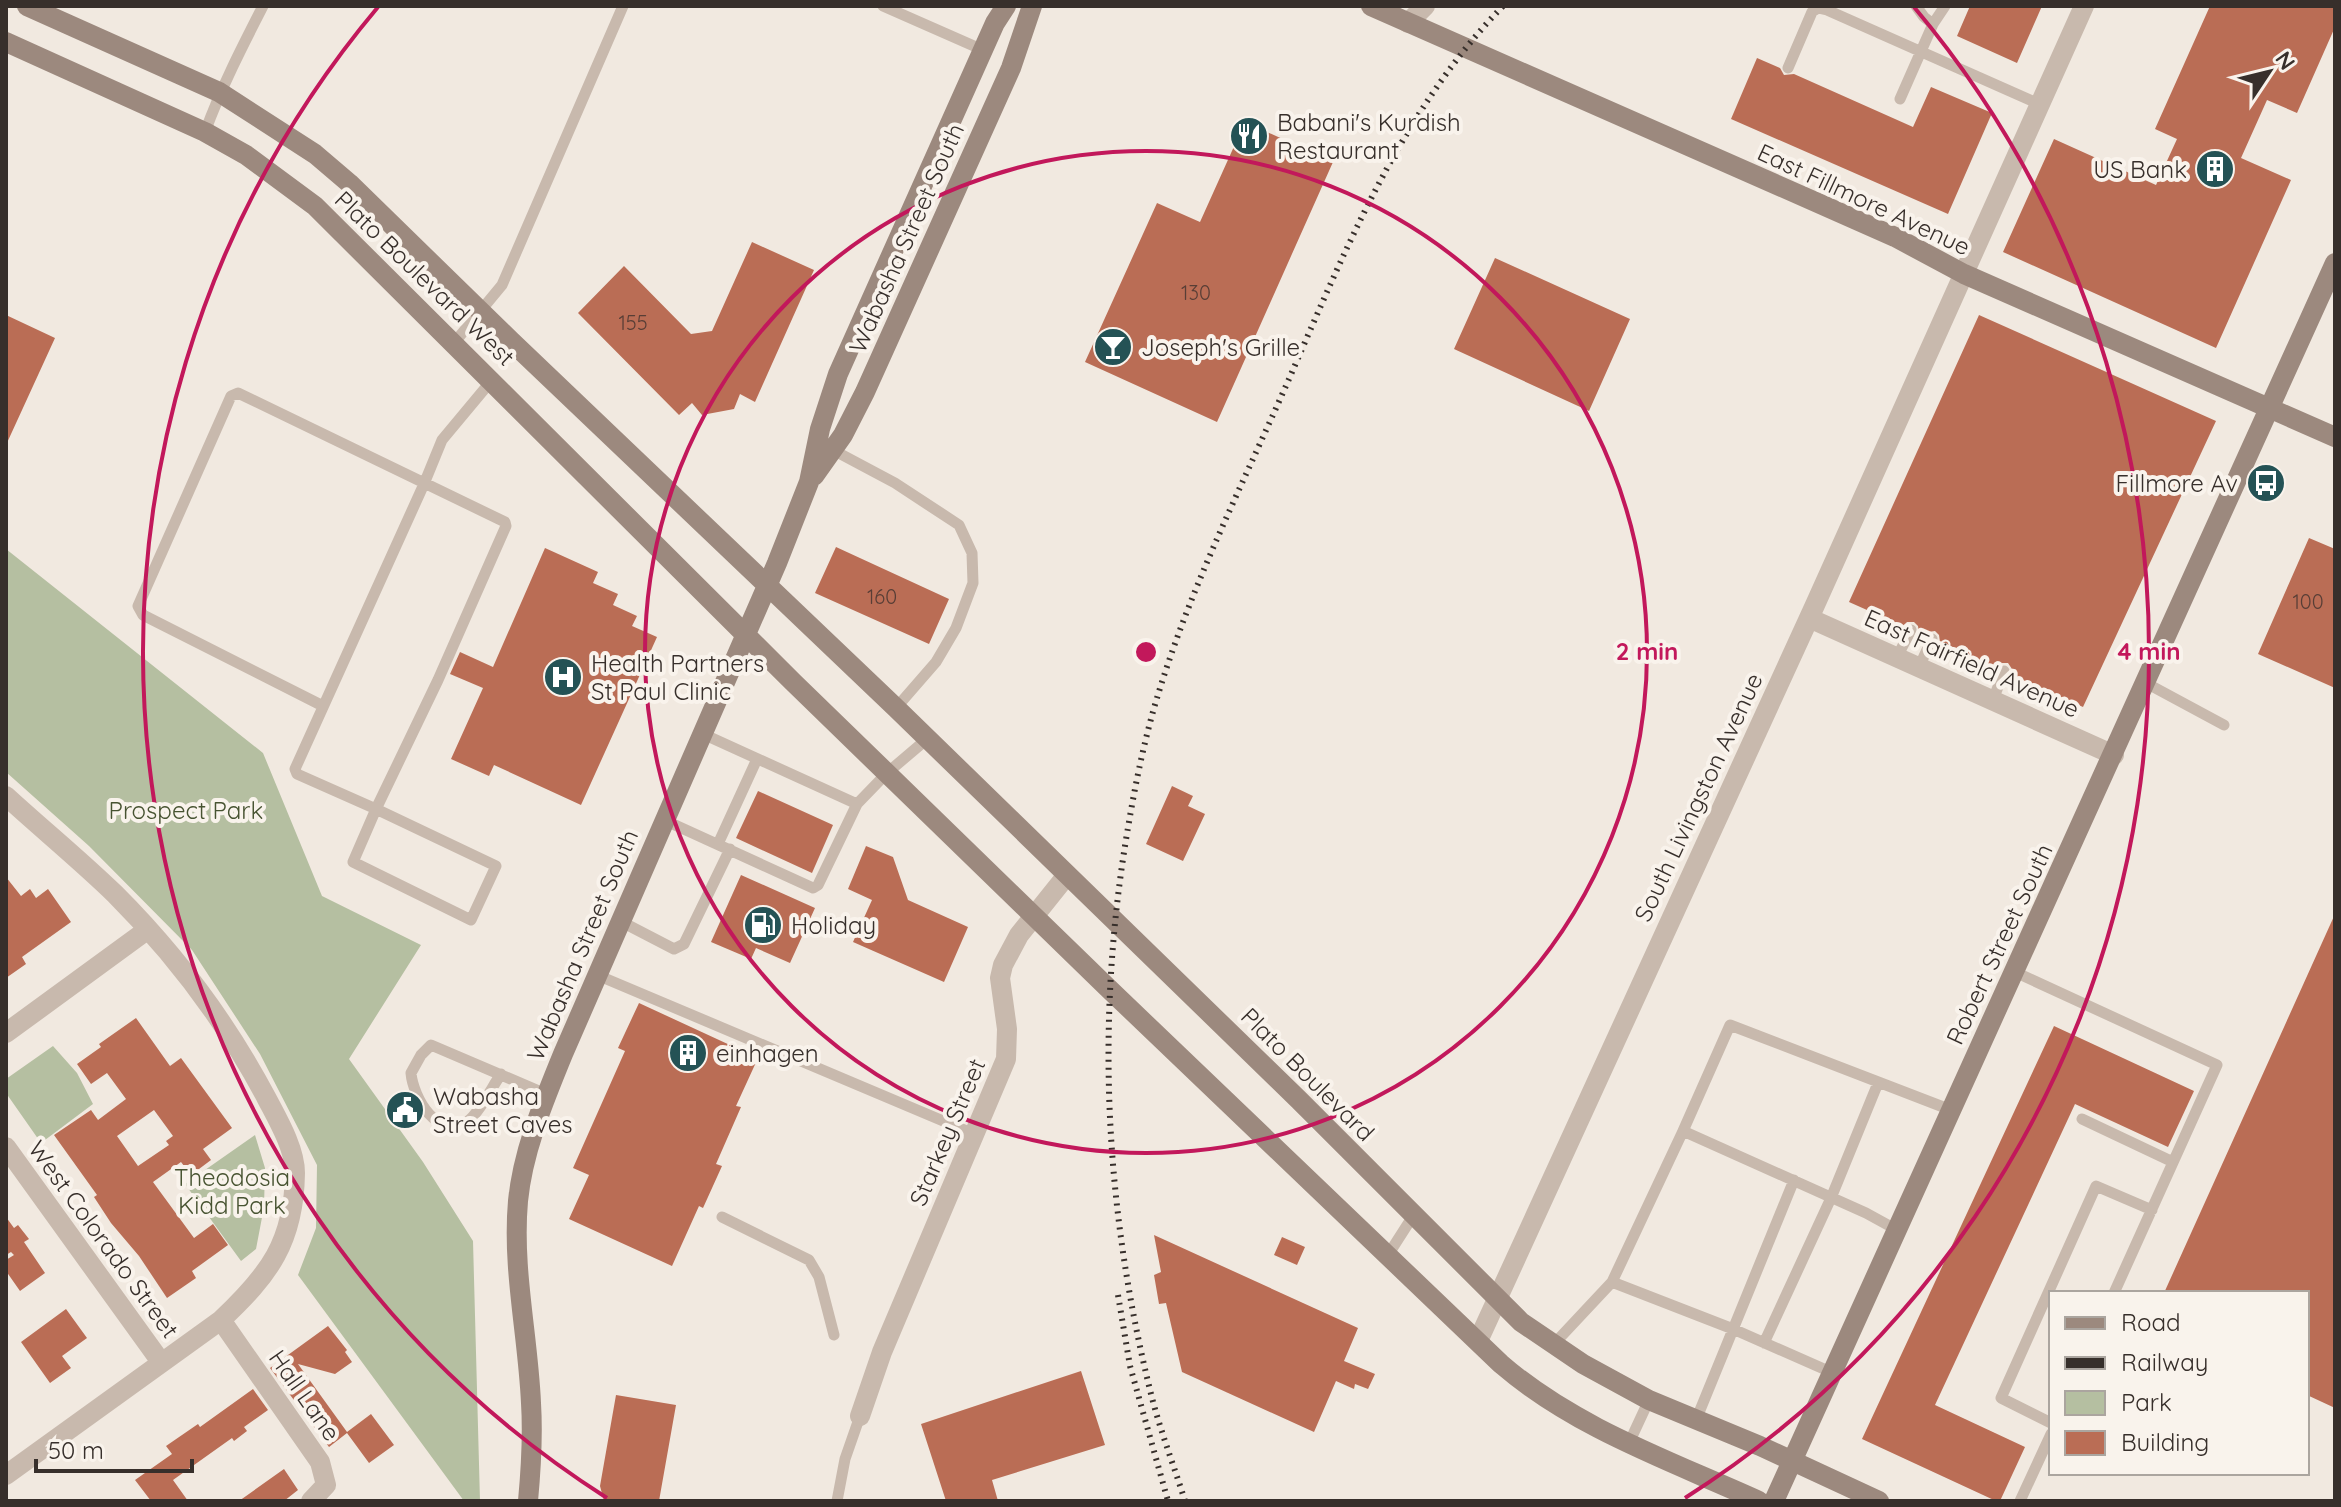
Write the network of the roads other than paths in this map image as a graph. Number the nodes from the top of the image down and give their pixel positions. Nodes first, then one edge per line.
1 (27, 6) edge
2 (263, 6) edge
3 (623, 6) edge
4 (883, 6) edge
5 (1006, 6) edge
6 (1032, 6) edge
7 (1371, 6) edge
8 (1425, 6) edge
9 (1916, 6) edge
10 (1945, 6) edge
11 (2084, 6) edge
12 (1408, 23) junction
13 (1933, 24) junction
14 (6, 42) edge
15 (983, 50) junction
16 (1921, 51) junction
17 (1788, 68) dead end
18 (219, 92) junction
19 (1900, 99) dead end
20 (2039, 104) junction
21 (205, 132) junction
22 (2335, 263) edge
23 (1964, 274) junction
24 (481, 312) junction
25 (454, 343) junction
26 (492, 380) junction
27 (2270, 409) junction
28 (2335, 437) edge
29 (833, 450) junction
30 (809, 482) junction
31 (424, 484) junction
32 (768, 584) junction
33 (1809, 618) junction
34 (1911, 630) dead end
35 (747, 635) junction
36 (1932, 639) dead end
37 (1897, 657) junction
38 (1919, 667) junction
39 (2004, 671) dead end
40 (2146, 683) junction
41 (1993, 700) junction
42 (323, 706) junction
43 (896, 708) junction
44 (2224, 725) dead end
45 (703, 734) junction
46 (927, 739) junction
47 (2114, 755) junction
48 (757, 759) junction
49 (887, 773) junction
50 (6, 796) edge
51 (857, 804) junction
52 (376, 809) junction
53 (664, 820) junction
54 (724, 847) junction
55 (1067, 875) junction
56 (1034, 914) junction
57 (620, 921) junction
58 (147, 930) junction
59 (2015, 972) junction
60 (597, 975) junction
61 (6, 1033) edge
62 (501, 1074) junction
63 (1878, 1083) junction
64 (546, 1094) junction
65 (1951, 1110) junction
66 (2082, 1119) dead end
67 (1683, 1131) junction
68 (974, 1134) junction
69 (6, 1147) edge
70 (2173, 1162) junction
71 (1794, 1180) junction
72 (1831, 1198) junction
73 (2152, 1210) junction
74 (1413, 1216) junction
75 (722, 1217) dead end
76 (1897, 1230) junction
77 (1388, 1255) junction
78 (1612, 1282) junction
79 (2115, 1291) edge
80 (1496, 1299) junction
81 (221, 1320) junction
82 (1733, 1329) junction
83 (834, 1335) dead end
84 (1478, 1341) junction
85 (1764, 1343) junction
86 (1553, 1345) junction
87 (161, 1362) junction
88 (1833, 1373) junction
89 (1649, 1400) junction
90 (860, 1416) joint
91 (1696, 1420) junction
92 (2049, 1422) edge
93 (2049, 1438) edge
94 (1629, 1443) junction
95 (1792, 1461) junction
96 (6, 1475) edge
97 (311, 1501) edge
98 (528, 1501) edge
99 (837, 1501) edge
100 (1759, 1501) edge
101 (1774, 1501) edge
102 (1879, 1501) edge
103 (2020, 1501) edge

1 - 18 main road, Plato Boulevard West
2 - 18 lane
3 - 24 lane
4 - 15 lane
5 - 15 main road, Wabasha Street South
6 - 29 main road, Wabasha Street South
7 - 12 main road, East Fillmore Avenue
8 - 12 street
9 - 13 lane
10 - 13 lane
11 - 20 street, South Livingston Avenue
12 - 23 main road, East Fillmore Avenue
13 - 16 lane
14 - 21 main road, Plato Boulevard West
15 - 30 main road, Wabasha Street South
16 - 17 lane
16 - 19 lane
16 - 20 lane
18 - 21 lane
18 - 24 main road, Plato Boulevard West
20 - 23 street, South Livingston Avenue
21 - 25 main road, Plato Boulevard West
22 - 27 main road, Robert Street South
23 - 27 main road, East Fillmore Avenue
23 - 33 street, South Livingston Avenue
24 - 25 lane
24 - 32 main road, Plato Boulevard West
25 - 26 main road, Plato Boulevard West
26 - 31 lane
26 - 35 main road, Plato Boulevard West
27 - 28 main road, East Fillmore Avenue
27 - 40 main road, Robert Street South
29 - 30 main road, Wabasha Street South
29 - 43 lane
30 - 32 main road, Wabasha Street South
31 - 42 lane
31 - 42 lane
31 - 52 lane
32 - 35 main road, Wabasha Street South
32 - 43 main road, Plato Boulevard
33 - 37 street, East Fairfield Avenue
33 - 80 street, South Livingston Avenue
34 - 37 lane
35 - 45 main road, Wabasha Street South
35 - 49 main road
36 - 38 lane
37 - 38 street, East Fairfield Avenue
38 - 41 street, East Fairfield Avenue
39 - 41 lane
40 - 44 lane
40 - 47 main road, Robert Street South
41 - 47 street, East Fairfield Avenue
42 - 52 lane
43 - 46 main road, Plato Boulevard
45 - 48 lane
45 - 53 main road, Wabasha Street South
46 - 49 lane
46 - 55 main road, Plato Boulevard
47 - 59 main road, Robert Street South
48 - 51 lane
48 - 54 lane
49 - 51 lane
49 - 56 main road
50 - 58 street
51 - 54 lane
52 - 52 lane
53 - 54 lane
53 - 57 main road, Wabasha Street South
54 - 57 lane
55 - 56 street, Starkey Street
55 - 74 main road, Plato Boulevard
56 - 68 street, Starkey Street
56 - 77 main road
57 - 60 main road, Wabasha Street South
58 - 61 street
58 - 81 street
59 - 65 main road, Robert Street South
59 - 70 lane
60 - 64 main road, Wabasha Street South
60 - 68 lane
62 - 62 lane
62 - 64 lane
63 - 65 lane
63 - 67 lane
63 - 72 lane
64 - 98 main road, Wabasha Street South
65 - 76 main road, Robert Street South
66 - 70 lane
67 - 71 lane
67 - 78 lane
68 - 90 street, Starkey Street
69 - 87 street, West Colorado Street
70 - 73 lane
71 - 72 lane
71 - 82 lane
72 - 76 lane
72 - 85 lane
73 - 79 lane
73 - 92 lane
74 - 77 lane
74 - 80 main road, Plato Boulevard
75 - 83 lane
76 - 88 main road, Robert Street South
77 - 84 main road
78 - 82 lane
78 - 86 lane
80 - 84 street, South Livingston Avenue
80 - 86 main road, Plato Boulevard
81 - 87 street
81 - 97 street, Hall Lane
82 - 85 lane
82 - 91 lane
84 - 94 main road
85 - 88 lane
86 - 89 main road, Plato Boulevard
87 - 96 street
88 - 95 main road, Robert Street South
89 - 91 main road, Plato Boulevard
89 - 94 lane
90 - 99 lane
91 - 95 main road, Plato Boulevard
93 - 103 lane
94 - 100 main road
95 - 101 main road, Robert Street South
95 - 102 main road, Plato Boulevard

